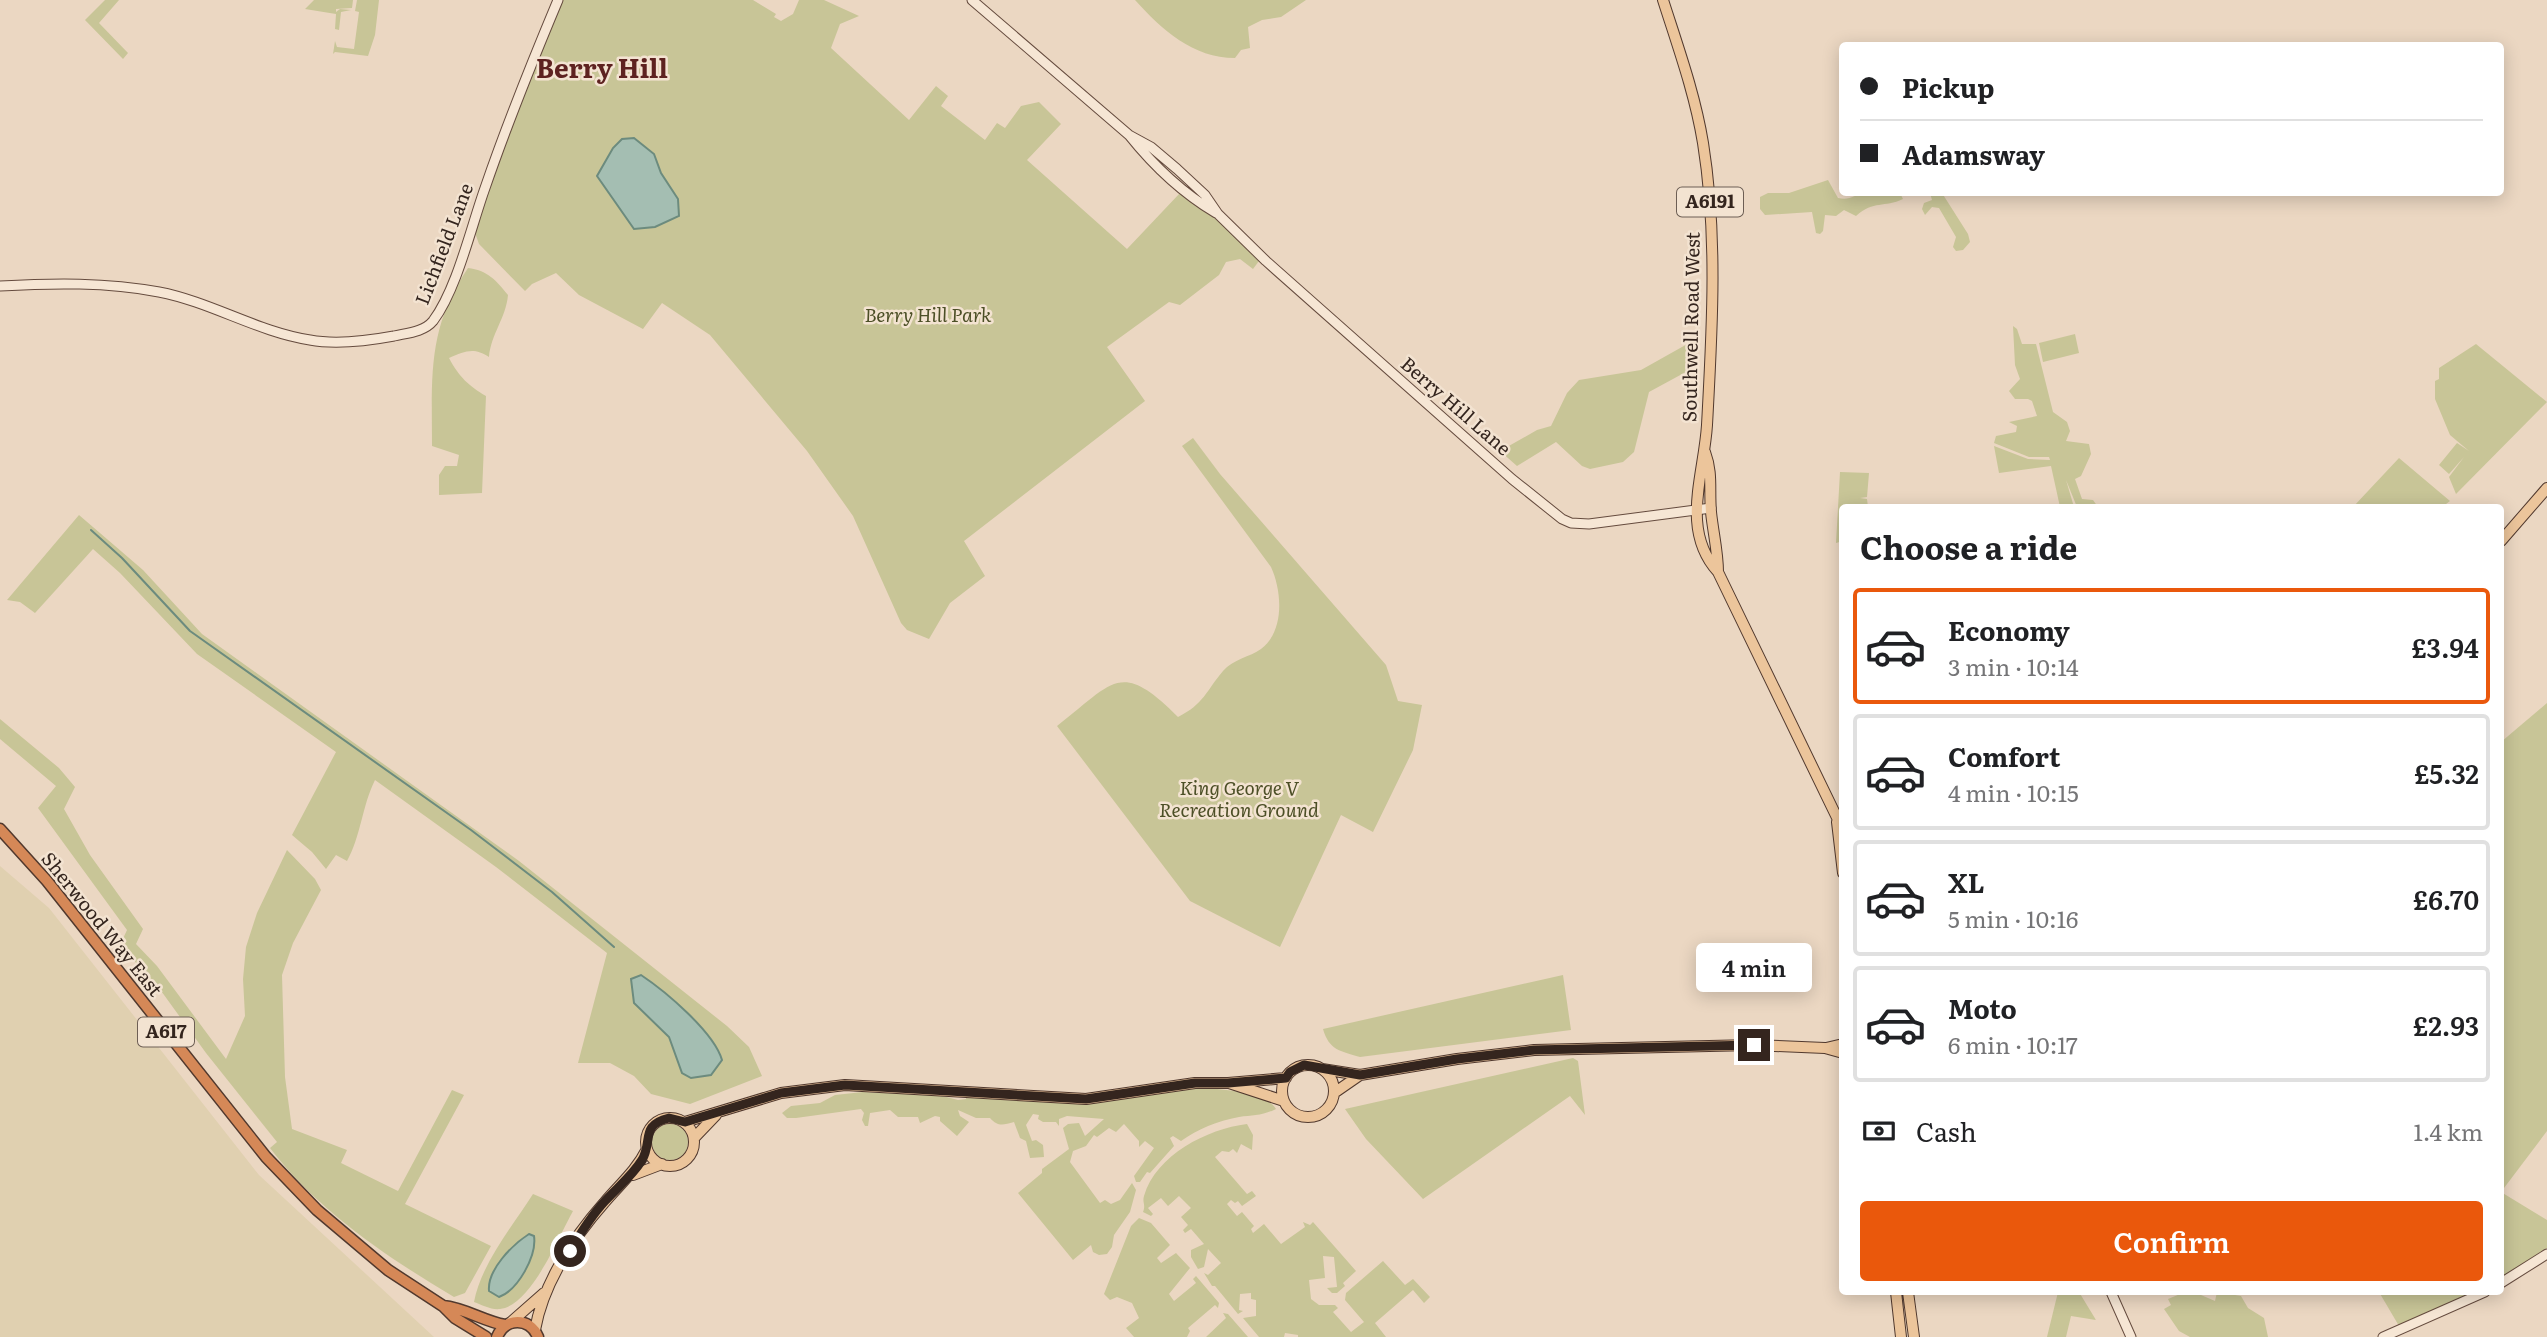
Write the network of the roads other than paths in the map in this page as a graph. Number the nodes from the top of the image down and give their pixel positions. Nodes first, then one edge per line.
1 (558, 0) edge
2 (972, 0) edge
3 (1663, 0) edge
4 (0, 286) edge
5 (1705, 451) junction
6 (2547, 488) edge
7 (1711, 508) junction
8 (1695, 509) junction
9 (2504, 538) edge
10 (1718, 572) junction
11 (1836, 818) junction
12 (1839, 823) edge
13 (0, 829) edge
14 (1839, 852) edge
15 (1839, 1045) edge
16 (1322, 1069) junction
17 (1360, 1075) junction
18 (1286, 1078) junction
19 (1228, 1083) junction
20 (1334, 1093) junction
21 (1284, 1101) junction
22 (716, 1115) junction
23 (685, 1122) junction
24 (694, 1138) junction
25 (647, 1149) junction
26 (662, 1164) junction
27 (632, 1175) junction
28 (2547, 1255) edge
29 (2504, 1281) edge
30 (545, 1293) junction
31 (1896, 1295) edge
32 (1908, 1295) edge
33 (2112, 1295) edge
34 (2478, 1295) edge
35 (443, 1306) junction
36 (507, 1324) junction
37 (538, 1335) edge
38 (486, 1337) edge
39 (497, 1337) edge
40 (1901, 1337) edge
41 (1914, 1337) edge
42 (2131, 1337) edge
43 (2383, 1337) edge

1 - 4 street, Lichfield Lane
2 - 8 street, Berry Hill Lane
3 - 5 main road, Southwell Road West / A6191
5 - 7 main road, Southwell Road West / A6191
5 - 8 main road, Southwell Road West / A6191
6 - 9 main road
7 - 8 street, Berry Hill Lane
7 - 10 main road, Southwell Road West / A6191
8 - 10 main road, Southwell Road West / A6191
10 - 11 main road, Southwell Road West / A6191
11 - 12 main road, Southwell Road West / A6191
11 - 14 main road, Southwell Road West / A6191
13 - 35 highway, Sherwood Way East / A617
15 - 17 main road
16 - 17 main road
16 - 18 main road
16 - 20 main road
17 - 20 main road
18 - 19 main road
18 - 21 main road
19 - 21 main road
19 - 22 main road
20 - 21 main road
22 - 23 main road
22 - 24 main road
23 - 24 main road
23 - 25 main road
24 - 26 main road
25 - 26 main road
25 - 27 main road
26 - 27 main road
27 - 30 main road
28 - 29 street
30 - 36 main road
30 - 37 main road
31 - 40 main road
32 - 41 main road
33 - 42 street
34 - 43 street
35 - 36 highway, Sherwood Way East / A617
35 - 38 highway, Sherwood Way East / A617
36 - 37 highway, Sherwood Way East
36 - 39 highway

